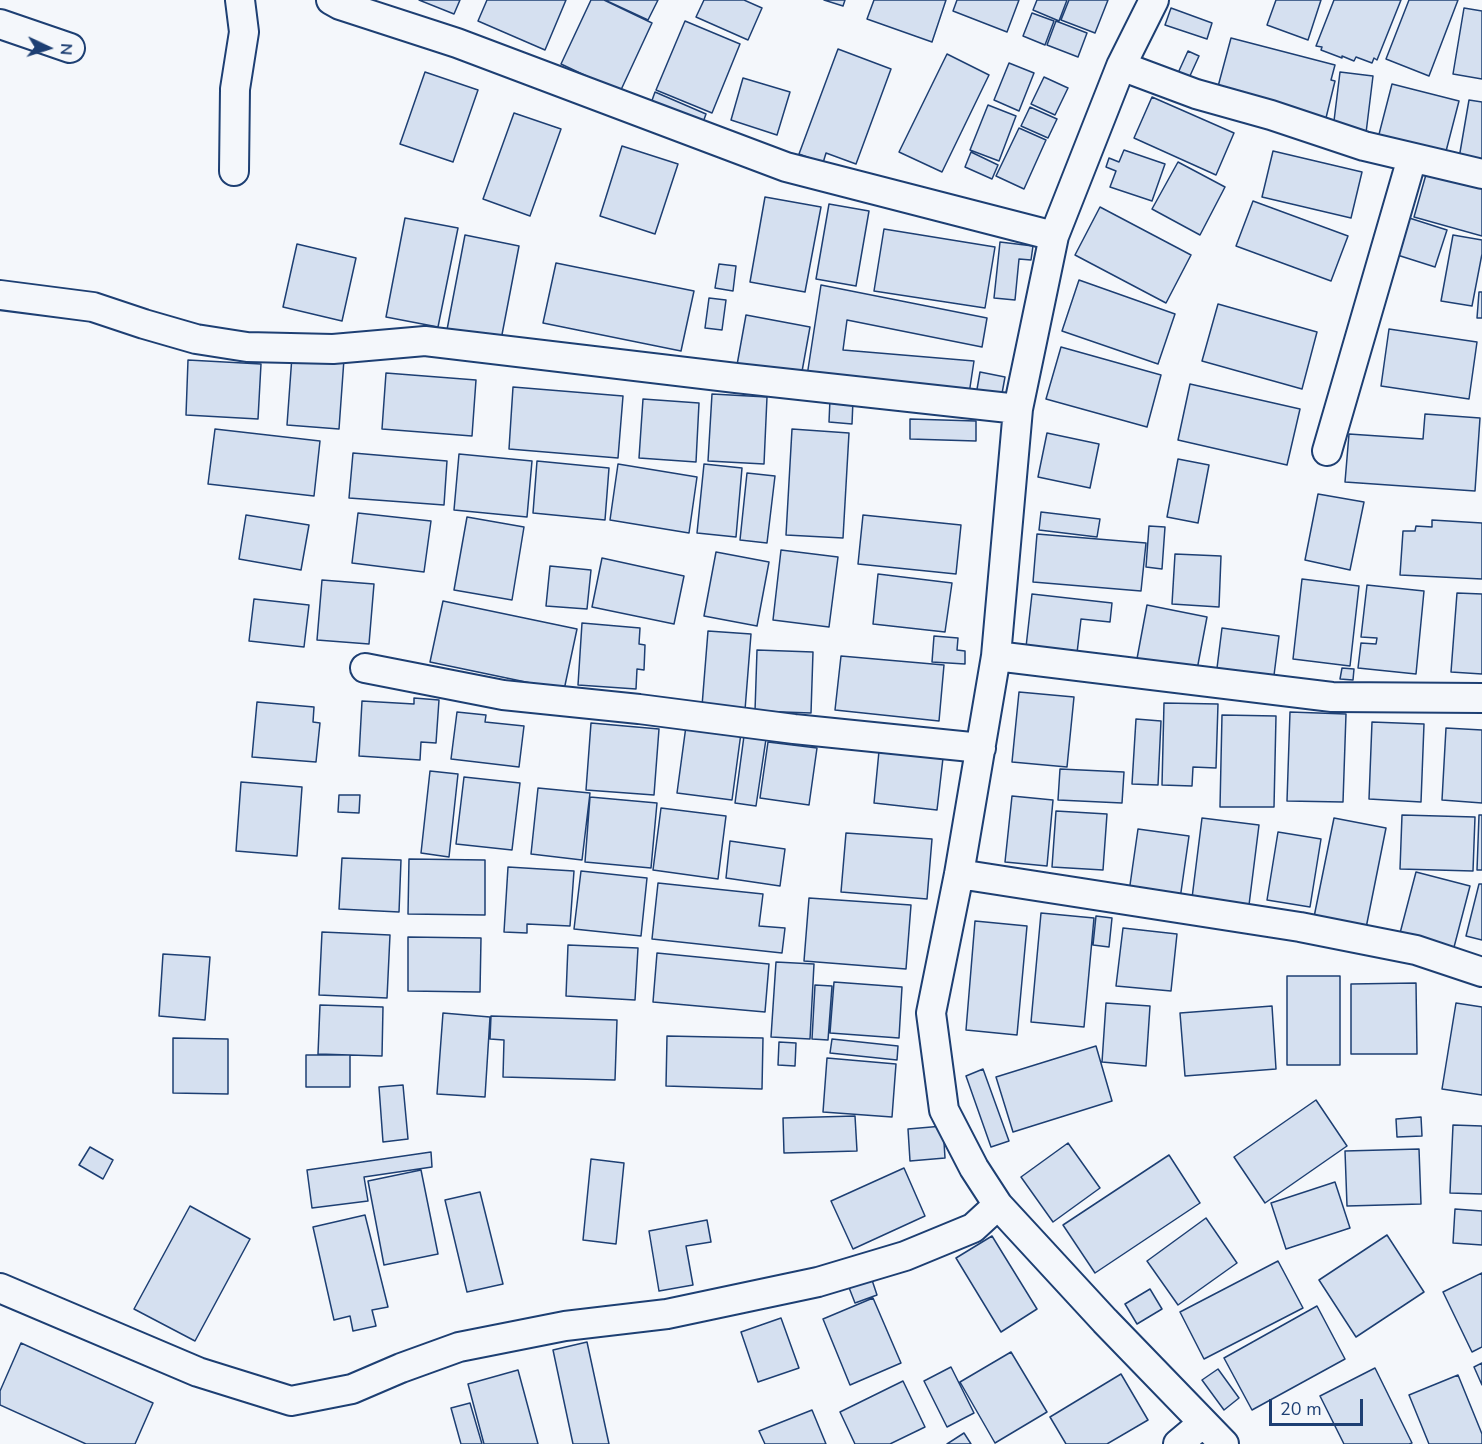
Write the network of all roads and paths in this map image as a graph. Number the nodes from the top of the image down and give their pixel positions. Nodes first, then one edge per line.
1 (240, 0) edge
2 (331, 0) edge
3 (1154, 0) edge
4 (0, 24) edge
5 (70, 48) dead end
6 (1121, 66) junction
7 (1412, 158) junction
8 (234, 171) dead end
9 (1482, 174) edge
10 (1054, 236) junction
11 (0, 295) edge
12 (1018, 409) junction
13 (1327, 451) dead end
14 (996, 656) junction
15 (365, 668) dead end
16 (1482, 698) edge
17 (981, 748) junction
18 (959, 874) junction
19 (1482, 972) edge
20 (998, 1205) junction
21 (0, 1288) edge
22 (1203, 1423) junction
23 (1178, 1444) edge
24 (1224, 1444) edge

1 - 8 street
2 - 10 street
3 - 6 street
4 - 5 street
6 - 7 street
6 - 10 street
7 - 9 street
7 - 13 street
10 - 12 street
11 - 12 street
12 - 14 street
14 - 16 street
14 - 17 street
15 - 17 street
17 - 18 street
18 - 19 street
18 - 20 street
20 - 21 street
20 - 22 street
22 - 23 street
22 - 24 street

